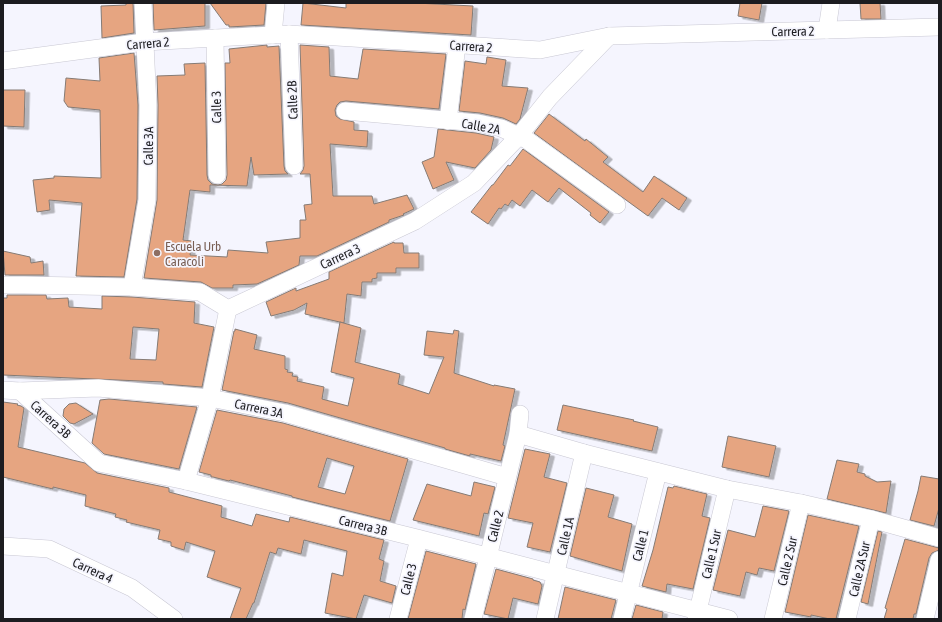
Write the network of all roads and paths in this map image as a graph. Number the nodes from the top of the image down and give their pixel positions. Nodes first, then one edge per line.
1 (143, 3) edge
2 (276, 3) edge
3 (831, 3) edge
4 (939, 27) edge
5 (827, 30) junction
6 (281, 35) junction
7 (608, 36) junction
8 (215, 38) junction
9 (144, 42) junction
10 (457, 45) junction
11 (3, 60) edge
12 (346, 111) dead end
13 (448, 121) junction
14 (518, 137) junction
15 (294, 166) dead end
16 (217, 175) dead end
17 (617, 206) dead end
18 (3, 286) edge
19 (132, 288) junction
20 (228, 309) junction
21 (3, 390) edge
22 (20, 391) junction
23 (210, 398) junction
24 (520, 414) dead end
25 (518, 434) junction
26 (584, 453) junction
27 (658, 472) junction
28 (507, 477) junction
29 (186, 481) junction
30 (726, 489) junction
31 (801, 503) junction
32 (871, 519) junction
33 (939, 538) edge
34 (419, 539) junction
35 (3, 546) edge
36 (488, 556) junction
37 (939, 560) edge
38 (556, 574) junction
39 (629, 593) junction
40 (697, 615) edge
41 (174, 619) edge
42 (398, 619) edge
43 (473, 619) edge
44 (545, 619) edge
45 (622, 619) edge
46 (729, 619) edge
47 (773, 619) edge
48 (847, 619) edge
49 (925, 619) edge

1 - 9 street, Calle 3A
2 - 6 street
3 - 5 street
4 - 5 street, Carrera 2
5 - 7 street, Carrera 2
6 - 8 street, Carrera 2
6 - 10 street, Carrera 2
6 - 15 street, Calle 2B
7 - 10 street, Carrera 2
7 - 14 street, Carrera 3
8 - 9 street, Carrera 2
8 - 16 street, Calle 3
9 - 11 street, Carrera 2
9 - 19 street, Calle 3A
10 - 13 street
12 - 13 street, Calle 2A
13 - 14 street, Calle 2A
14 - 17 street, Calle 2A
14 - 20 street, Carrera 3
18 - 19 street
19 - 20 street
20 - 23 street
21 - 22 street, Carrera 3A
22 - 23 street, Carrera 3A
22 - 29 street, Carrera 3B
23 - 28 street, Carrera 3A
23 - 29 street
24 - 25 street
25 - 26 street
25 - 28 street, Calle 2
26 - 27 street
26 - 38 street, Calle 1A
27 - 30 street
27 - 39 street, Calle 1
28 - 36 street, Calle 2
29 - 34 street, Carrera 3B
30 - 31 street
30 - 40 street, Calle 1 Sur
31 - 32 street
31 - 47 street, Calle 2 Sur
32 - 33 street
32 - 48 street, Calle 2A Sur
34 - 36 street, Carrera 3B
34 - 42 street, Calle 3
35 - 41 street, Carrera 4
36 - 38 street, Carrera 3B
36 - 43 street, Calle 2
37 - 49 street
38 - 39 street, Carrera 3B
38 - 44 street, Calle 1A
39 - 40 street, Carrera 3B
39 - 45 street, Calle 1
40 - 46 street, Carrera 3B

